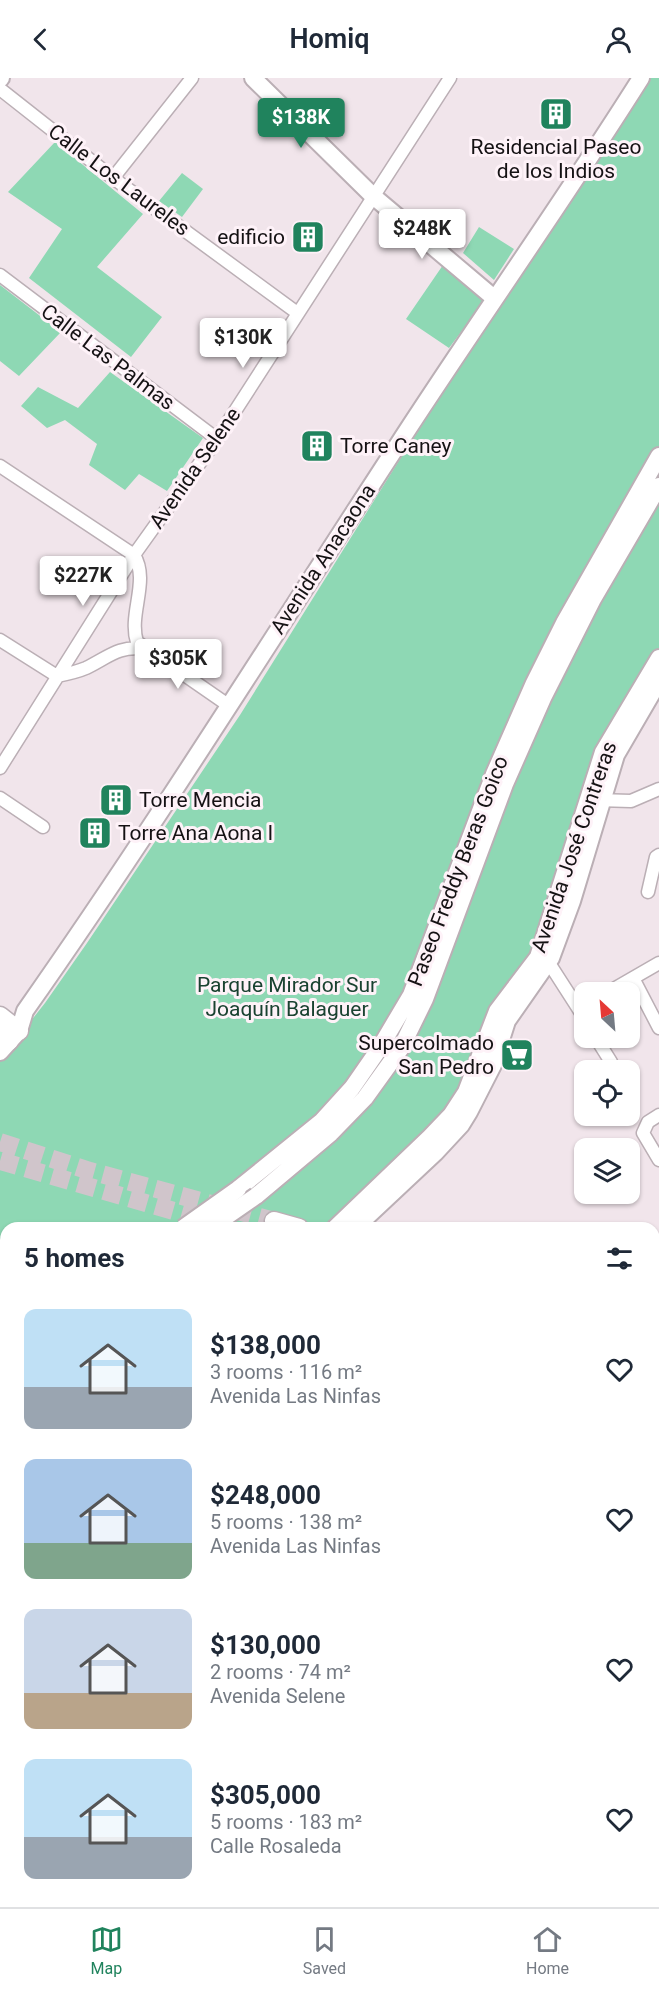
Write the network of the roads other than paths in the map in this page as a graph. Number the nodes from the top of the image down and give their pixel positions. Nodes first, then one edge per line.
1 (192, 78) edge
2 (253, 78) edge
3 (450, 78) edge
4 (641, 78) edge
5 (0, 89) edge
6 (113, 178) junction
7 (373, 196) junction
8 (0, 275) edge
9 (494, 298) junction
10 (296, 312) junction
11 (217, 439) junction
12 (659, 456) edge
13 (0, 466) edge
14 (659, 486) edge
15 (134, 555) junction
16 (0, 640) edge
17 (144, 649) junction
18 (659, 658) edge
19 (57, 676) junction
20 (659, 681) edge
21 (228, 705) junction
22 (0, 768) edge
23 (656, 791) edge
24 (0, 798) edge
25 (595, 800) junction
26 (659, 804) edge
27 (43, 827) dead end
28 (659, 855) edge
29 (648, 892) dead end
30 (549, 963) junction
31 (659, 963) edge
32 (633, 978) junction
33 (626, 982) edge
34 (574, 998) edge
35 (659, 1028) edge
36 (5, 1033) edge
37 (659, 1115) edge
38 (659, 1160) edge
39 (274, 1221) tunnel mouth
40 (191, 1222) edge
41 (219, 1222) edge
42 (278, 1222) edge
43 (341, 1222) edge
44 (362, 1222) edge

1 - 6 street
2 - 7 main road
3 - 7 street, Avenida Selene
4 - 9 main road, Avenida Anacaona
5 - 6 street, Calle Los Laureles
6 - 10 street, Calle Los Laureles
7 - 9 main road
7 - 10 street, Avenida Selene
8 - 11 street, Calle Las Palmas
9 - 21 main road, Avenida Anacaona
10 - 11 street, Avenida Selene
11 - 15 street, Avenida Selene
12 - 40 main road, Paseo Freddy Beras Goico, bridge
13 - 15 street
14 - 41 main road, Paseo Freddy Beras Goico, bridge
15 - 17 street
15 - 19 street, Avenida Selene
16 - 19 street
17 - 19 street
17 - 21 street
18 - 25 main road, Avenida José Contreras
19 - 22 street, Avenida Selene
20 - 25 main road, Avenida José Contreras
21 - 36 main road, Avenida Anacaona
23 - 25 street
23 - 26 street
24 - 27 street
25 - 30 main road, Avenida José Contreras
25 - 43 main road, Avenida José Contreras
28 - 29 street
30 - 34 street
30 - 44 main road, Avenida José Contreras
31 - 32 street
32 - 33 street
32 - 35 street
37 - 38 street
39 - 42 main road

